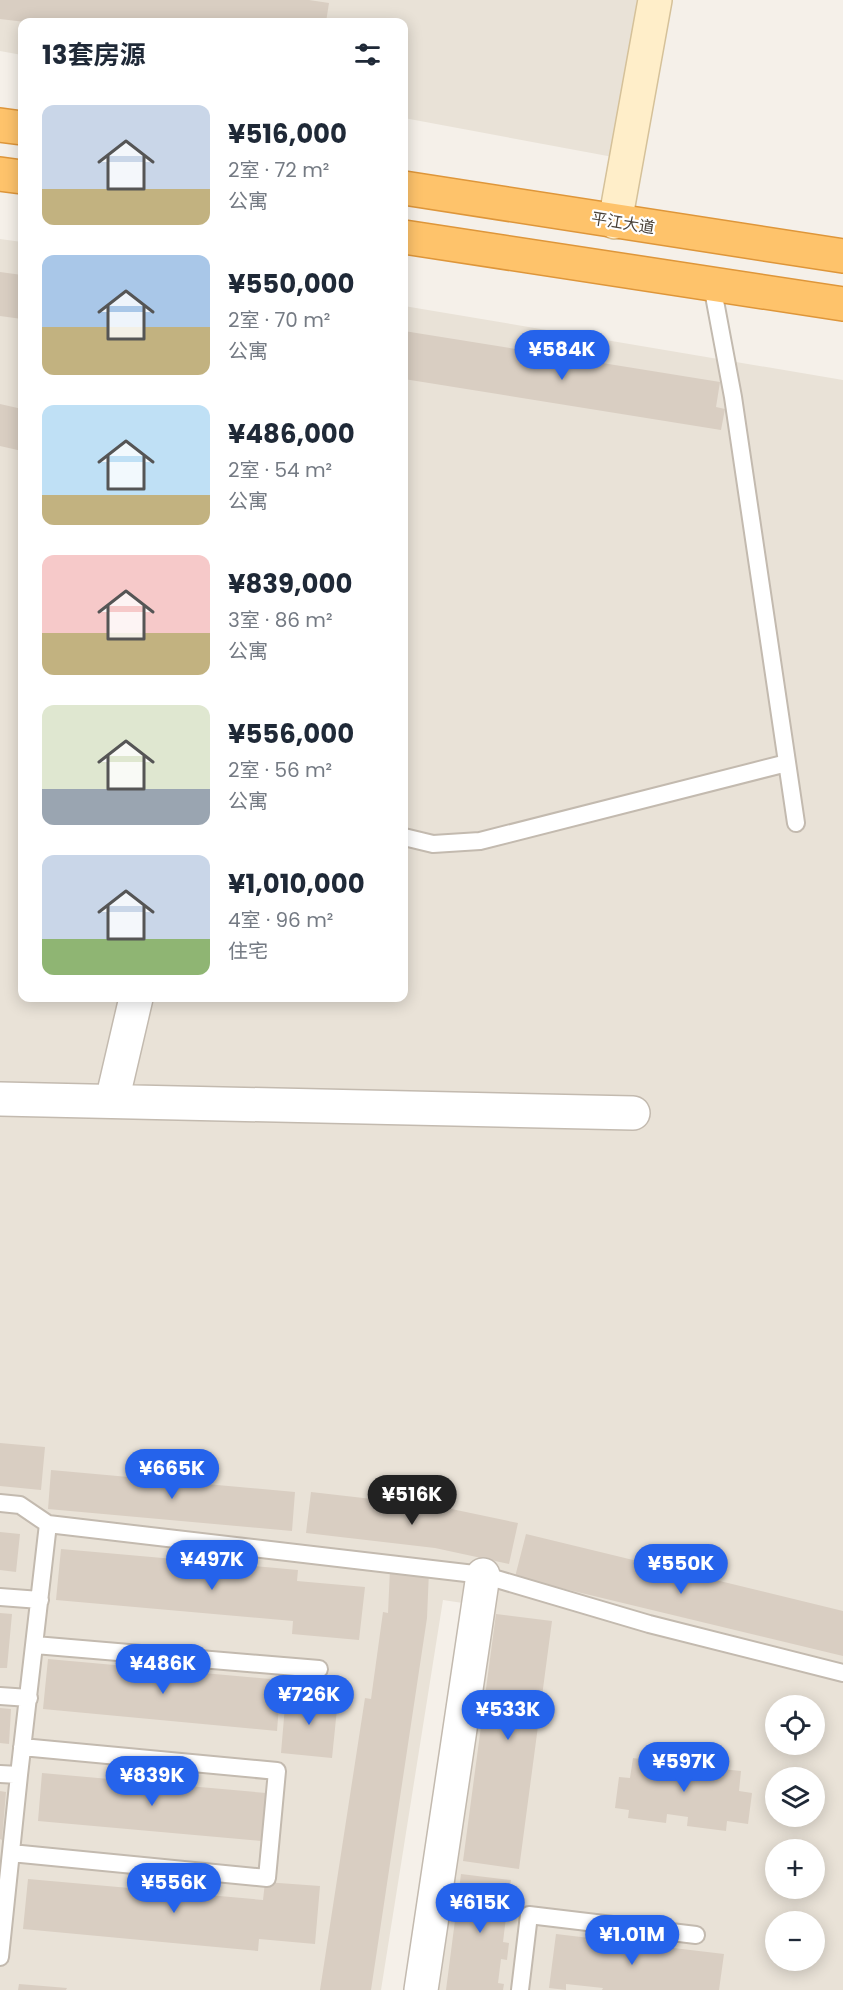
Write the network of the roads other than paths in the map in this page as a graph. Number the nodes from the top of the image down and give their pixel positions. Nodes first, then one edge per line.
1 (649, 4) edge
2 (0, 125) edge
3 (18, 127) edge
4 (0, 174) edge
5 (18, 176) edge
6 (408, 189) edge
7 (615, 222) junction
8 (408, 238) edge
9 (843, 256) edge
10 (712, 285) junction
11 (839, 307) edge
12 (787, 763) junction
13 (796, 823) dead end
14 (408, 838) edge
15 (135, 1002) edge
16 (0, 1099) edge
17 (112, 1101) junction
18 (633, 1113) dead end
19 (0, 1503) edge
20 (48, 1524) junction
21 (483, 1575) junction
22 (0, 1597) edge
23 (40, 1600) junction
24 (34, 1645) junction
25 (319, 1669) dead end
26 (843, 1673) edge
27 (0, 1696) edge
28 (29, 1698) junction
29 (22, 1747) junction
30 (0, 1774) edge
31 (19, 1775) junction
32 (11, 1853) junction
33 (696, 1935) dead end
34 (0, 1957) edge
35 (421, 1990) edge
36 (520, 1990) edge

1 - 7 street
2 - 3 highway
4 - 5 highway
6 - 7 highway, 平江大道
7 - 9 highway, 平江大道
8 - 10 highway
10 - 11 highway
10 - 12 lane
12 - 13 lane
12 - 14 lane
15 - 17 street
16 - 17 street
17 - 18 street
19 - 20 lane
20 - 21 lane
20 - 23 lane
21 - 26 lane
21 - 35 street
22 - 23 lane
23 - 24 lane
24 - 25 lane
24 - 28 lane
27 - 28 lane
28 - 29 lane
29 - 31 lane
29 - 32 lane
30 - 31 lane
31 - 32 lane
32 - 34 lane
33 - 36 lane

